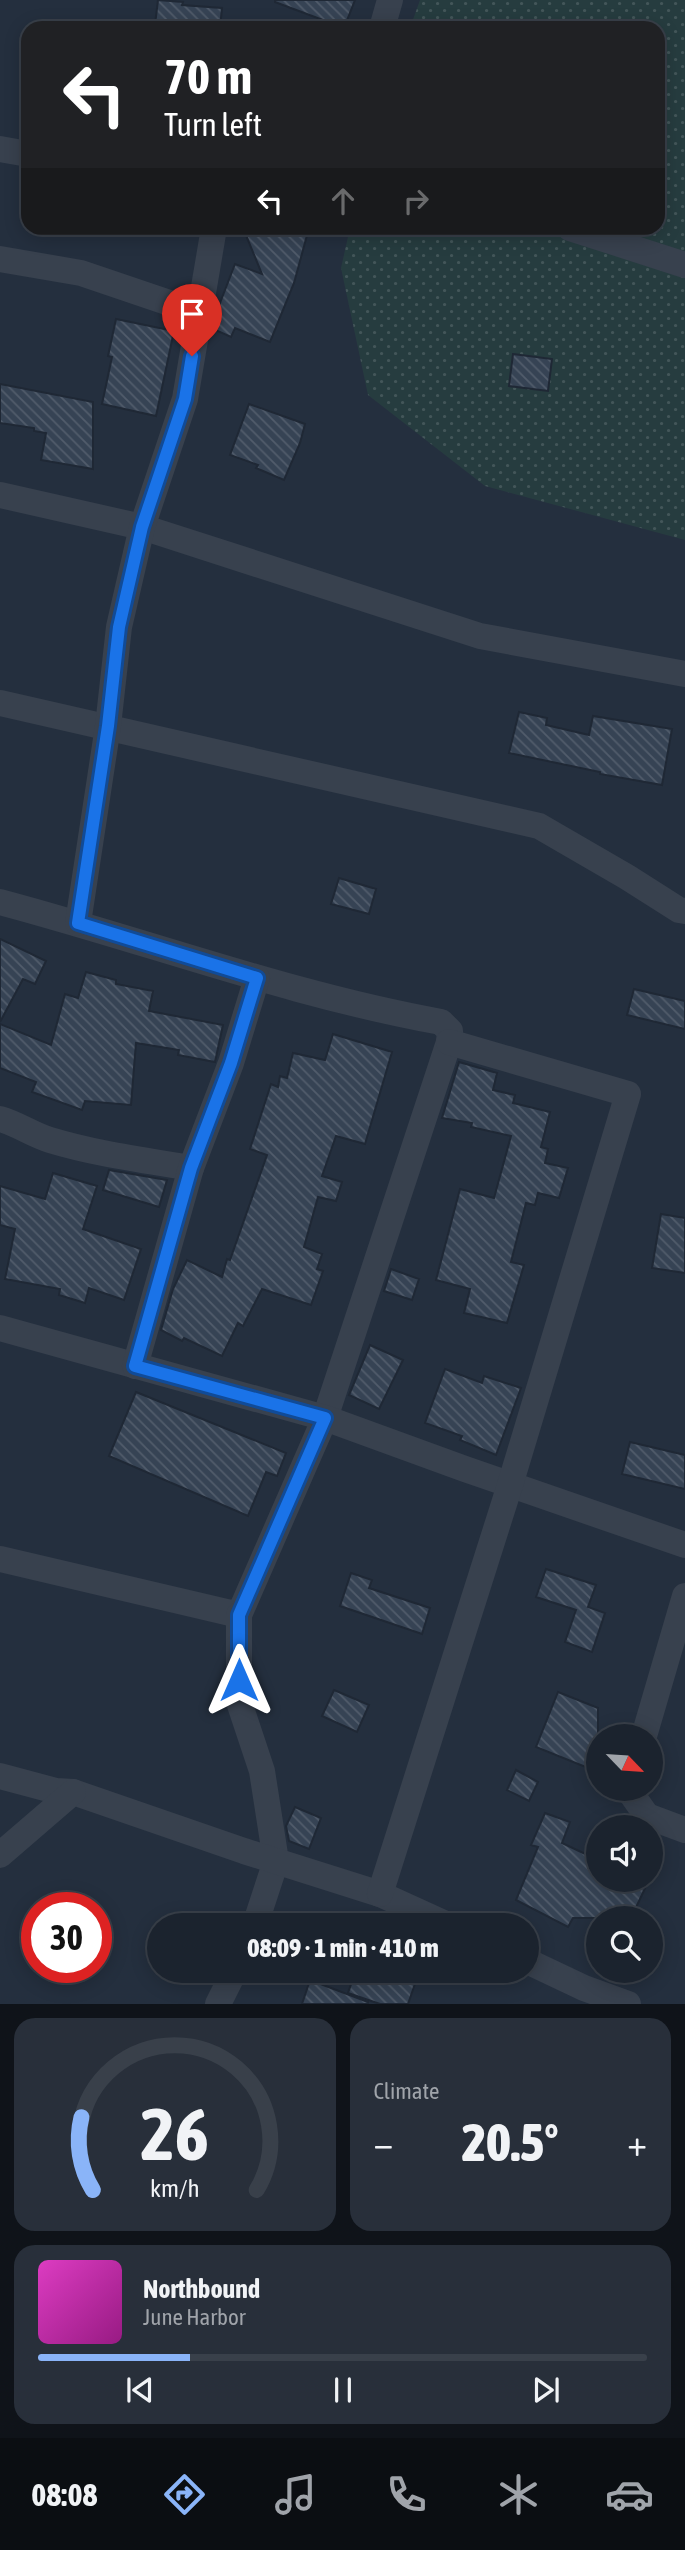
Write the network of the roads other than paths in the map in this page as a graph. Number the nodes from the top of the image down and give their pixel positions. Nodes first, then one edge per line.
1 (389, 0) edge
2 (384, 21) edge
3 (0, 149) edge
4 (21, 153) edge
5 (213, 235) edge
6 (591, 235) edge
7 (0, 258) edge
8 (685, 265) edge
9 (199, 313) junction
10 (0, 495) edge
11 (142, 527) junction
12 (685, 674) edge
13 (0, 703) edge
14 (108, 726) junction
15 (0, 902) edge
16 (685, 911) edge
17 (78, 923) junction
18 (257, 978) junction
19 (449, 1042) junction
20 (0, 1119) edge
21 (191, 1168) junction
22 (0, 1328) edge
23 (135, 1366) junction
24 (325, 1418) junction
25 (510, 1485) junction
26 (685, 1545) edge
27 (0, 1559) edge
28 (685, 1596) edge
29 (239, 1615) junction
30 (648, 1724) edge
31 (0, 1776) edge
32 (73, 1792) junction
33 (636, 1801) edge
34 (685, 1830) edge
35 (0, 1855) edge
36 (276, 1861) junction
37 (380, 1894) junction
38 (259, 1913) edge
39 (422, 1913) edge
40 (539, 1967) edge
41 (228, 1983) edge
42 (218, 2004) edge
43 (628, 2004) edge

1 - 2 street
3 - 4 street
5 - 9 street
6 - 8 street
7 - 9 street
9 - 11 street
10 - 11 street
11 - 12 street
11 - 14 street
13 - 14 street
14 - 16 street
14 - 17 street
15 - 17 street
17 - 18 street
18 - 19 street
18 - 21 street
19 - 24 street
19 - 25 street
20 - 21 street
21 - 23 street
22 - 23 street
23 - 24 street
24 - 25 street
24 - 29 street
25 - 26 street
25 - 37 street
27 - 29 street
28 - 30 street
29 - 36 street
31 - 32 street
32 - 35 street
32 - 36 street
33 - 34 street
36 - 37 street
36 - 38 street
37 - 39 street
40 - 43 street
41 - 42 street

